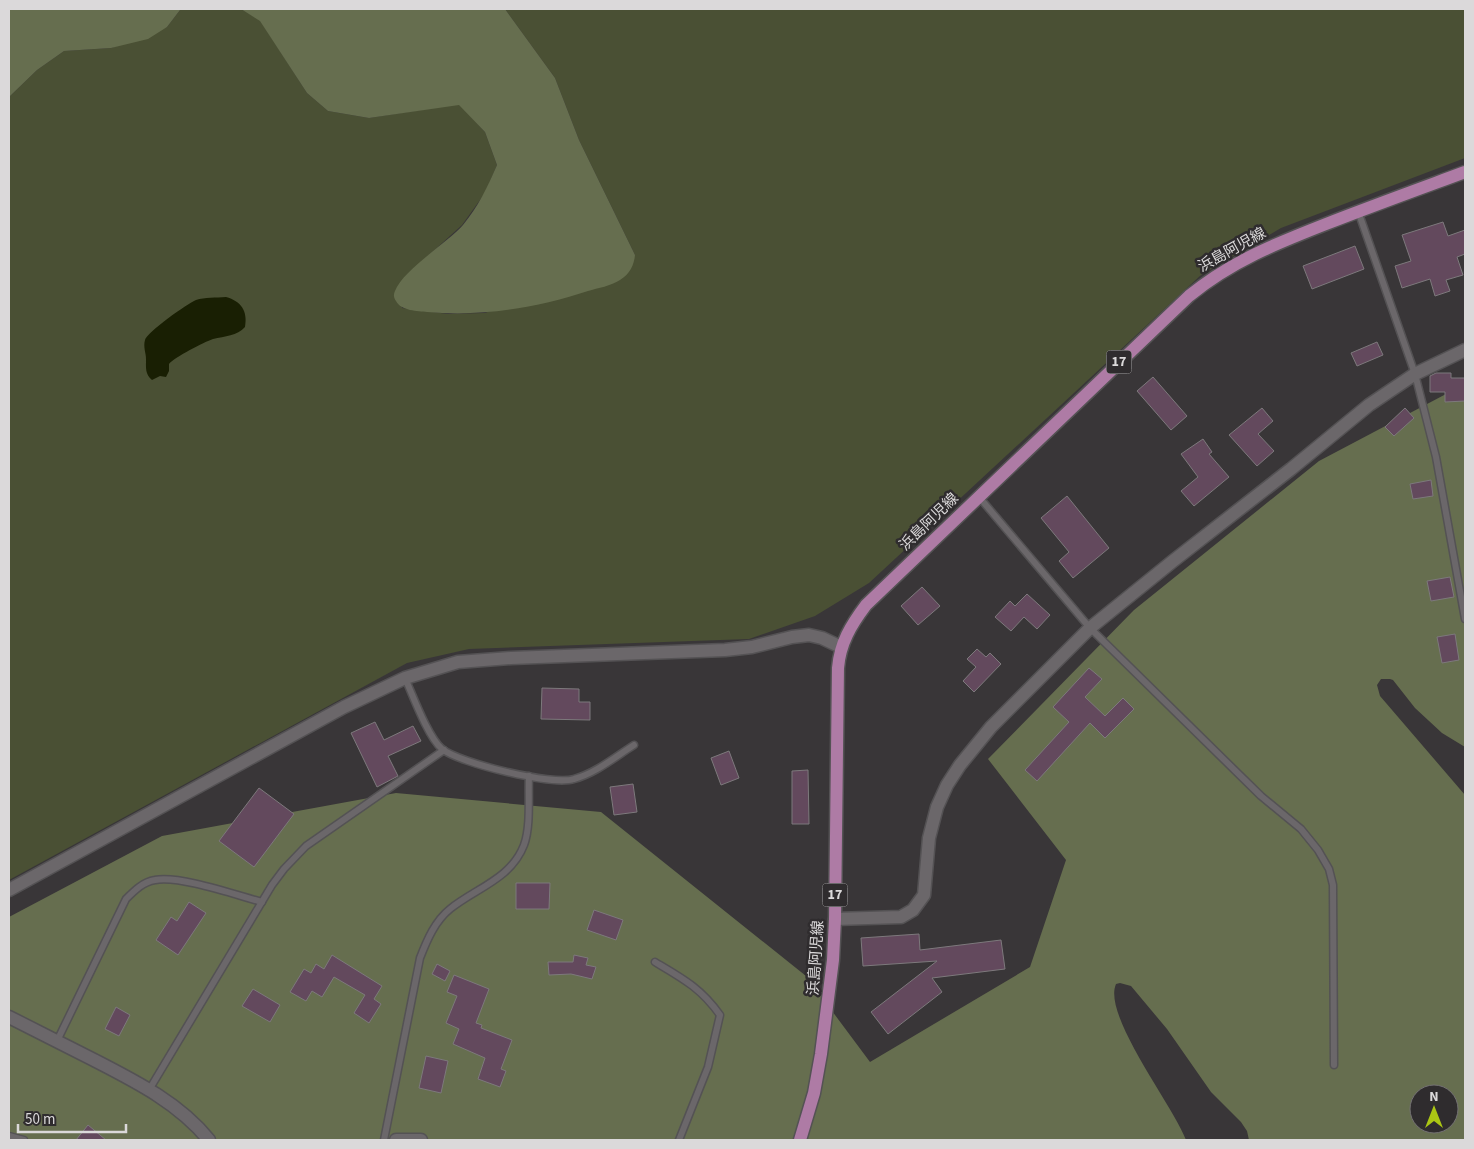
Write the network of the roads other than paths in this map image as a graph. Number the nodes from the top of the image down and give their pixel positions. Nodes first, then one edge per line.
1 (1465, 172) edge
2 (1358, 212) junction
3 (1465, 350) edge
4 (1415, 374) junction
5 (978, 497) junction
6 (1465, 619) edge
7 (1090, 628) junction
8 (841, 647) junction
9 (405, 678) junction
10 (634, 745) dead end
11 (444, 750) junction
12 (528, 776) junction
13 (9, 890) edge
14 (262, 902) junction
15 (835, 919) junction
16 (655, 962) dead end
17 (9, 1017) edge
18 (57, 1041) junction
19 (1334, 1065) dead end
20 (149, 1090) junction
21 (9, 1136) edge
22 (24, 1140) edge
23 (209, 1140) edge
24 (384, 1140) edge
25 (396, 1140) edge
26 (421, 1140) edge
27 (679, 1140) edge
28 (800, 1140) edge

1 - 2 main road, 浜島阿児線 / 17
2 - 4 lane
2 - 5 main road, 浜島阿児線 / 17
3 - 4 street
4 - 6 lane
4 - 7 street
5 - 7 lane
5 - 8 main road, 浜島阿児線 / 17
7 - 15 street
7 - 19 lane
8 - 9 street
8 - 15 main road, 浜島阿児線 / 17
9 - 11 lane
9 - 13 street
10 - 12 lane
11 - 12 lane
11 - 14 lane
12 - 24 lane
14 - 18 lane
14 - 20 lane
15 - 28 main road, 浜島阿児線 / 17
16 - 27 lane
17 - 18 street
18 - 20 street
20 - 23 street
21 - 22 lane
25 - 26 street

